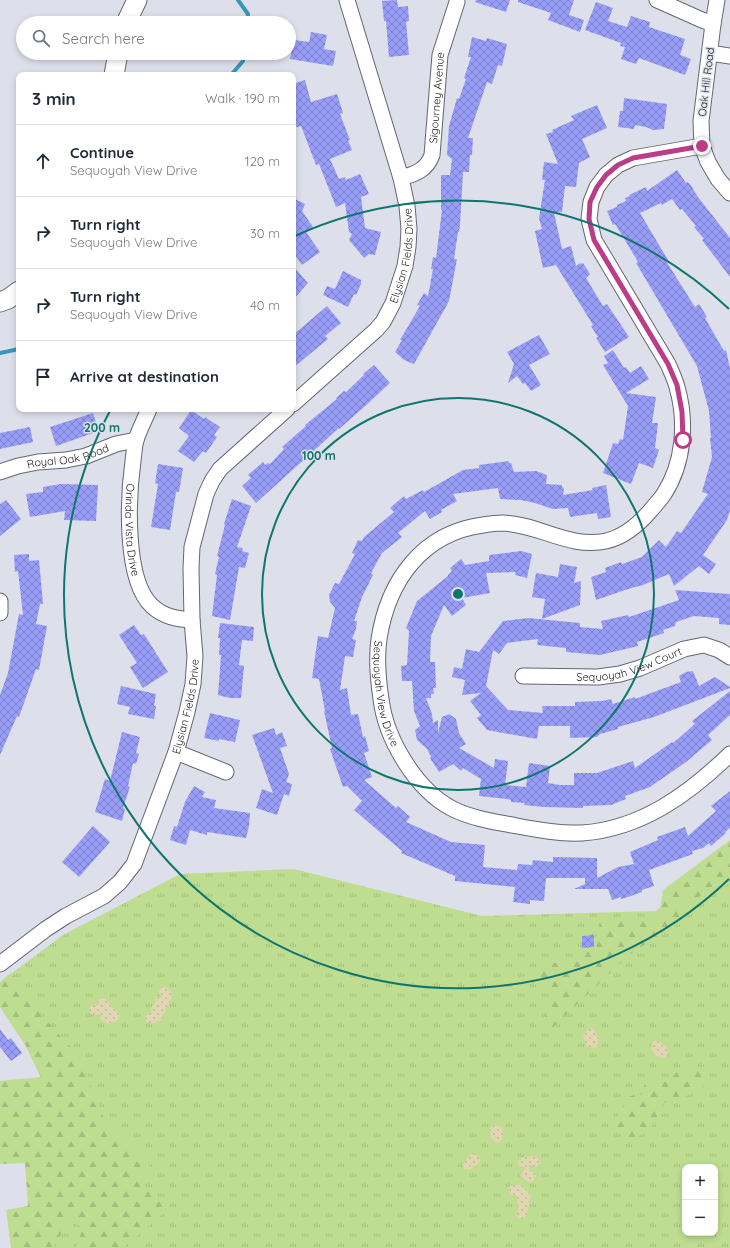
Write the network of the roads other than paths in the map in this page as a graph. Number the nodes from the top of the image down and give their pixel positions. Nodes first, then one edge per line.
1 (137, 0) edge
2 (347, 0) edge
3 (657, 0) edge
4 (717, 0) edge
5 (457, 2) dead end
6 (129, 16) edge
7 (713, 24) junction
8 (710, 53) junction
9 (730, 56) edge
10 (117, 60) edge
11 (115, 72) edge
12 (702, 146) junction
13 (401, 178) junction
14 (730, 193) edge
15 (16, 293) edge
16 (0, 302) edge
17 (296, 401) edge
18 (148, 412) edge
19 (284, 412) edge
20 (136, 440) junction
21 (0, 472) edge
22 (0, 601) edge
23 (0, 613) edge
24 (192, 620) junction
25 (730, 657) edge
26 (523, 676) dead end
27 (176, 752) junction
28 (730, 754) edge
29 (226, 772) dead end
30 (0, 964) edge

1 - 6 main road
2 - 13 street, Elysian Fields Drive
3 - 7 street
4 - 7 street, Oak Hill Road
5 - 13 street, Sigourney Avenue
7 - 8 street, Oak Hill Road
8 - 9 street
8 - 12 street, Oak Hill Road
10 - 11 main road
12 - 14 street, Oak Hill Road
12 - 28 street, Sequoyah View Drive
13 - 17 street, Elysian Fields Drive
15 - 16 main road
18 - 20 street, Orinda Vista Drive
19 - 24 street, Elysian Fields Drive
20 - 21 street, Royal Oak Road
20 - 24 street, Orinda Vista Drive
22 - 23 street
24 - 27 street, Elysian Fields Drive
25 - 26 street, Sequoyah View Court
27 - 29 street
27 - 30 street, Elysian Fields Drive

